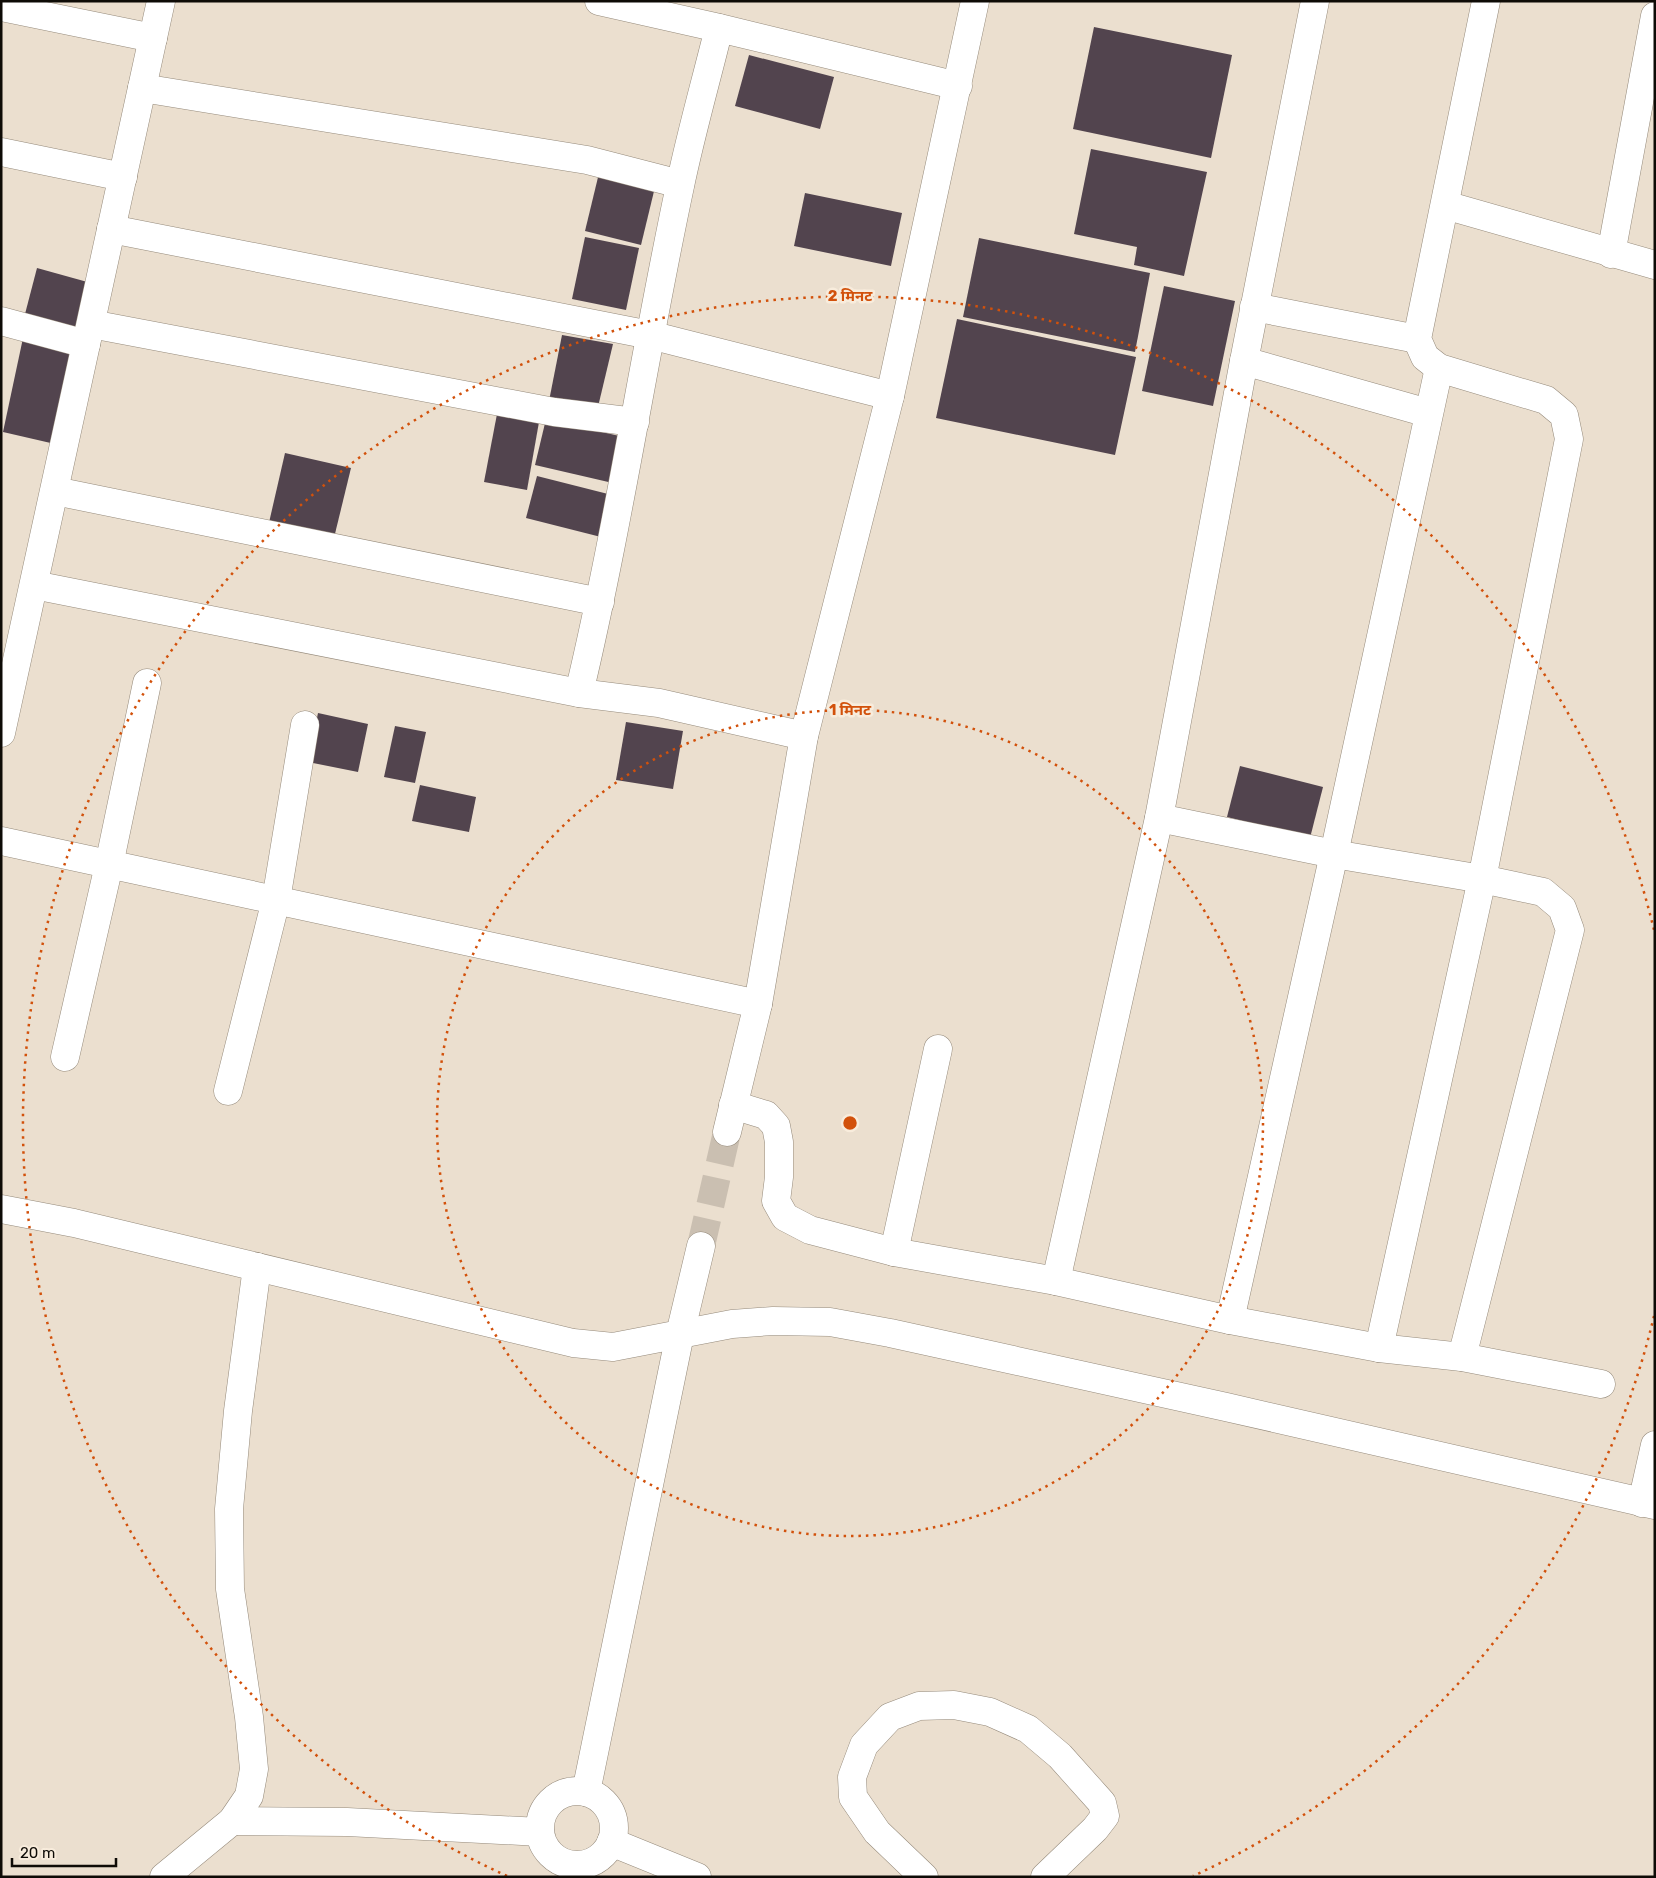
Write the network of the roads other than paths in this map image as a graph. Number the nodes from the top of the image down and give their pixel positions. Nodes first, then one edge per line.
1 (161, 1) edge
2 (599, 1) edge
3 (975, 1) edge
4 (1315, 1) edge
5 (1486, 1) edge
6 (1, 7) edge
7 (1655, 16) edge
8 (719, 28) junction
9 (153, 38) junction
10 (958, 86) junction
11 (142, 88) junction
12 (1, 152) edge
13 (123, 177) junction
14 (680, 184) junction
15 (1445, 205) junction
16 (111, 229) junction
17 (1611, 254) junction
18 (1655, 266) edge
19 (1254, 307) junction
20 (1, 321) edge
21 (88, 334) junction
22 (650, 335) junction
23 (1417, 339) junction
24 (1244, 361) junction
25 (1439, 368) junction
26 (890, 396) junction
27 (1428, 413) junction
28 (635, 422) junction
29 (55, 491) junction
30 (34, 585) junction
31 (600, 602) junction
32 (147, 683) dead end
33 (579, 693) junction
34 (2, 725) edge
35 (304, 725) dead end
36 (804, 736) junction
37 (1159, 818) junction
38 (1, 841) edge
39 (1334, 854) junction
40 (109, 865) junction
41 (1482, 879) junction
42 (276, 900) junction
43 (758, 1004) junction
44 (938, 1048) dead end
45 (65, 1056) dead end
46 (228, 1091) dead end
47 (734, 1106) junction
48 (727, 1132) tunnel mouth
49 (1, 1209) edge
50 (701, 1246) tunnel mouth
51 (894, 1252) junction
52 (257, 1267) junction
53 (1056, 1281) junction
54 (1230, 1320) junction
55 (680, 1334) junction
56 (1379, 1348) junction
57 (1462, 1357) junction
58 (1601, 1384) dead end
59 (1655, 1446) edge
60 (1648, 1504) edge
61 (586, 1792) junction
62 (232, 1821) junction
63 (540, 1832) junction
64 (611, 1842) junction
65 (575, 1871) edge
66 (164, 1877) edge
67 (697, 1877) edge
68 (924, 1877) edge
69 (1045, 1877) edge

1 - 9 street
2 - 8 street
3 - 10 street
4 - 19 street
5 - 15 street
6 - 9 street
7 - 17 street
8 - 10 street
8 - 14 street
9 - 11 street
10 - 26 street
11 - 13 street
11 - 14 street
12 - 13 street
13 - 16 street
14 - 22 street
15 - 17 street
15 - 23 street
16 - 21 street
16 - 22 street
17 - 18 street
19 - 23 street
19 - 24 street
20 - 21 street
21 - 28 street
21 - 29 street
22 - 26 street
22 - 28 street
23 - 25 street
24 - 27 street
24 - 37 street
25 - 27 street
25 - 41 street
26 - 36 street
27 - 39 street
28 - 31 street
29 - 30 street
29 - 31 street
30 - 33 street
30 - 34 street
31 - 33 street
32 - 40 street
33 - 36 street
35 - 42 street
36 - 43 street
37 - 39 street
37 - 53 street
38 - 40 street
39 - 41 street
39 - 54 street
40 - 42 street
40 - 45 street
41 - 56 street
41 - 57 street
42 - 43 street
42 - 46 street
43 - 47 street
44 - 51 street
47 - 48 street
47 - 51 street
49 - 52 street
50 - 55 street
51 - 53 street
52 - 55 street
52 - 62 street
53 - 54 street
54 - 56 street
55 - 60 street
55 - 61 street
56 - 57 street
57 - 58 street
59 - 60 street
61 - 63 street
61 - 64 street
62 - 63 street
62 - 66 street
63 - 65 street
64 - 65 street
64 - 67 street
68 - 69 street

